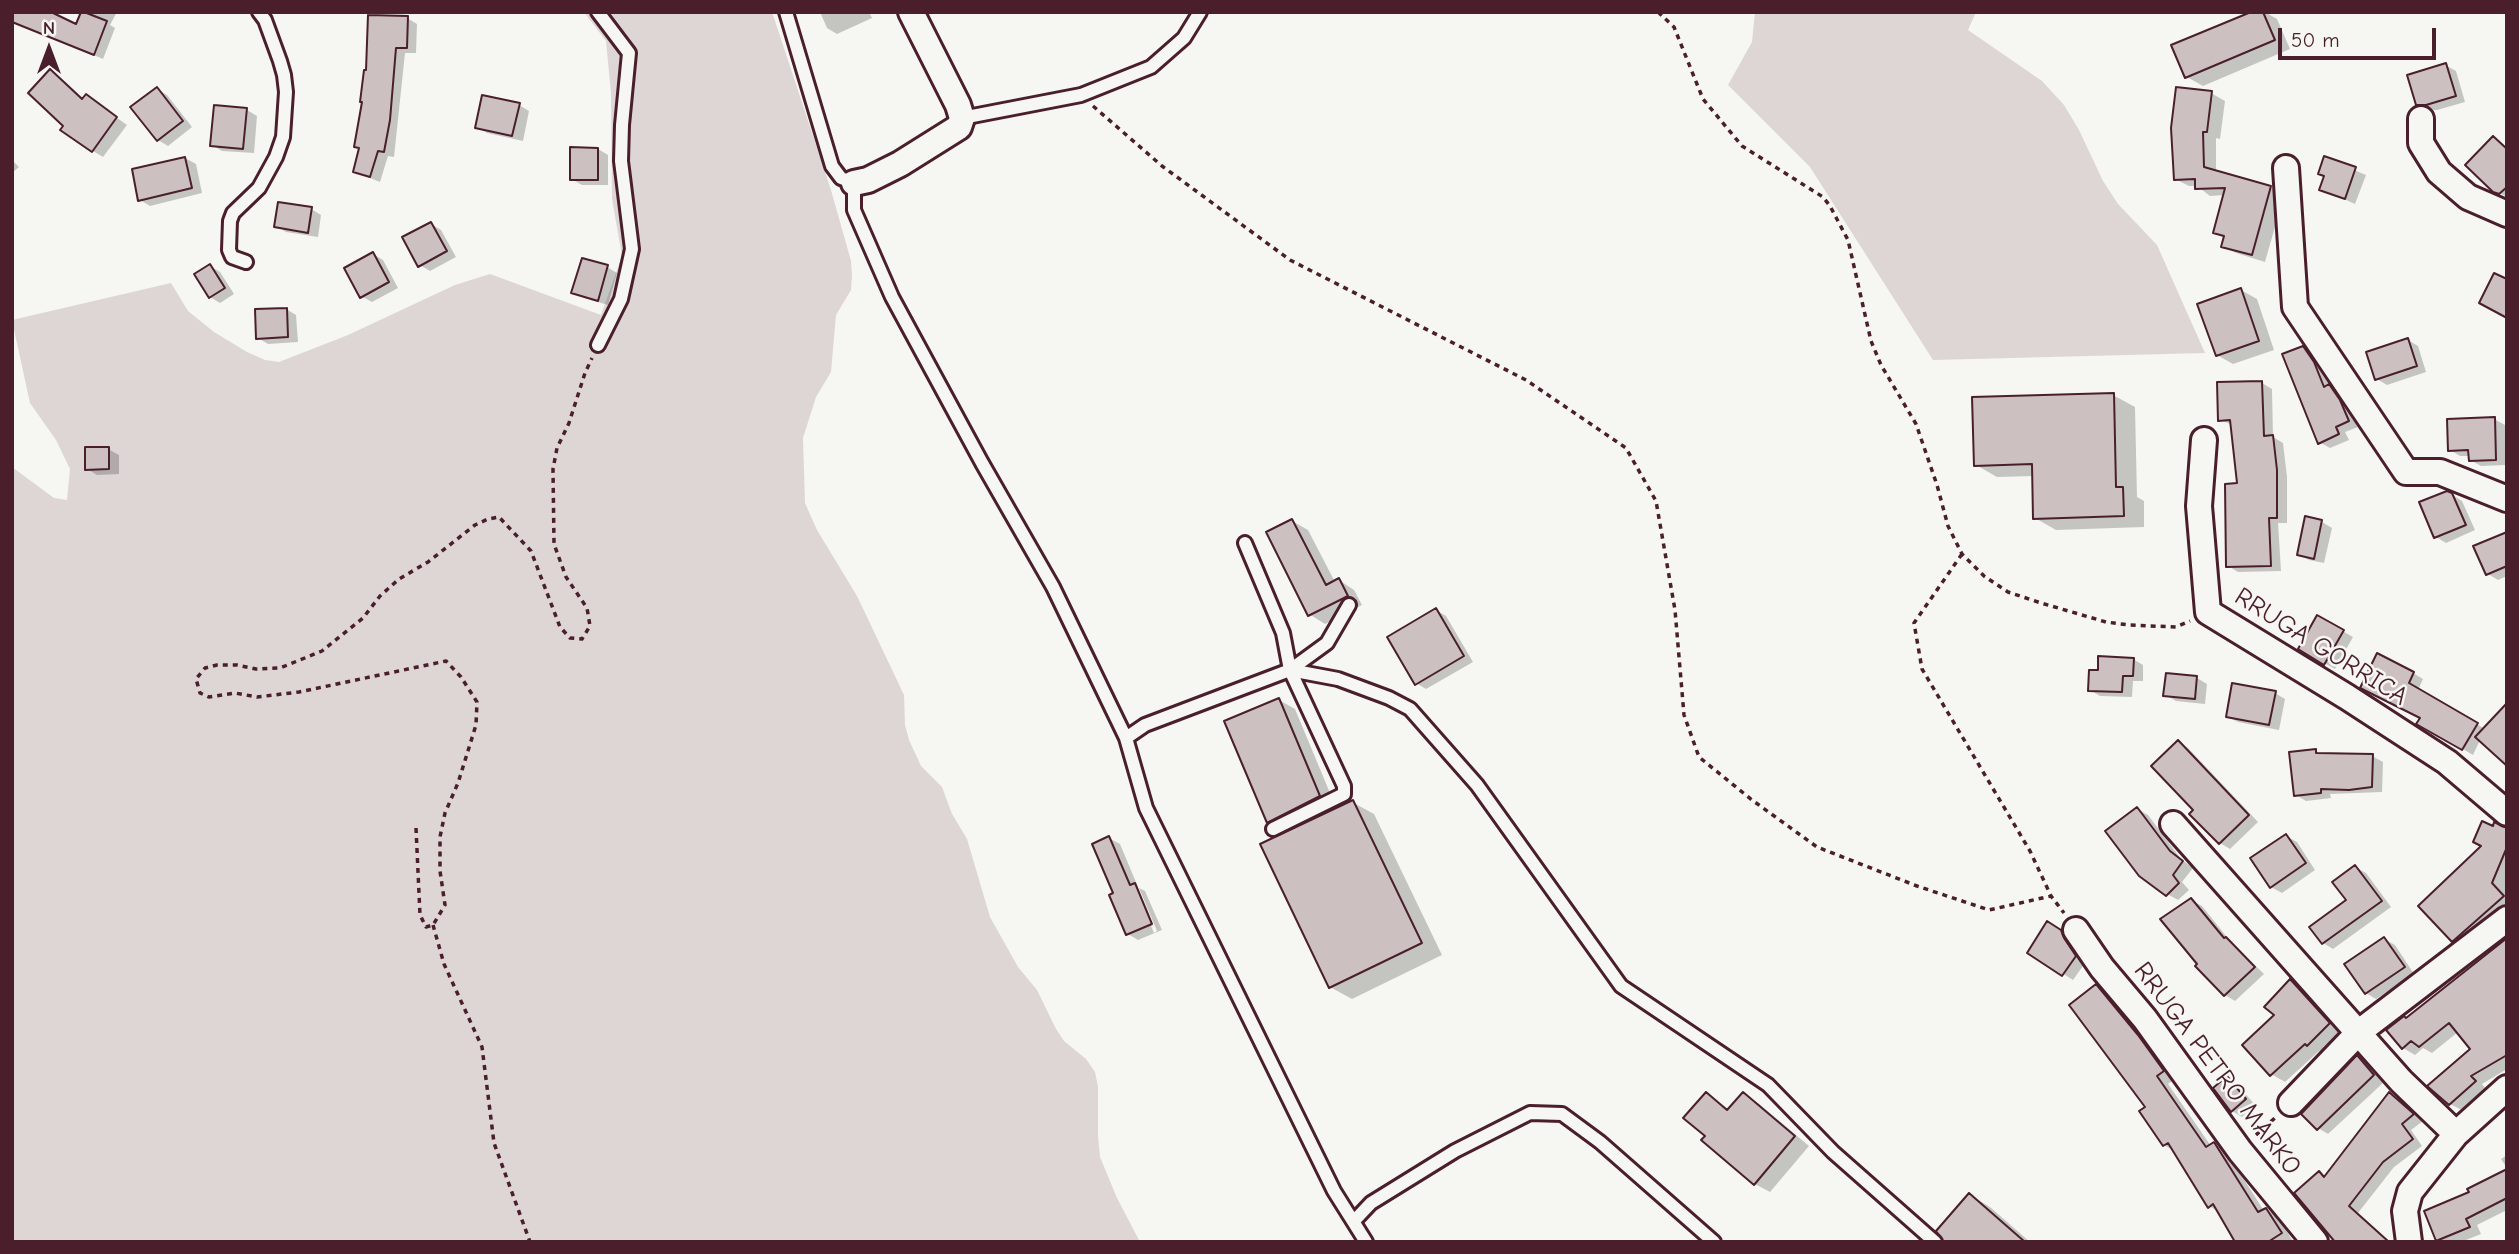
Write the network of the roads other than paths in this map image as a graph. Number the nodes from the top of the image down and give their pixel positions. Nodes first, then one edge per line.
1 (259, 12) edge
2 (598, 12) edge
3 (786, 12) edge
4 (911, 12) edge
5 (1200, 12) edge
6 (962, 118) junction
7 (2421, 119) dead end
8 (2286, 168) dead end
9 (854, 183) junction
10 (2507, 214) edge
11 (246, 262) dead end
12 (598, 345) road end
13 (2204, 440) dead end
14 (2507, 499) edge
15 (1245, 543) dead end
16 (1349, 605) dead end
17 (1290, 670) junction
18 (1126, 738) junction
19 (2507, 813) edge
20 (2173, 824) dead end
21 (1273, 829) dead end
22 (2507, 919) edge
23 (2076, 930) road end
24 (2359, 1032) junction
25 (2507, 1088) edge
26 (2291, 1103) dead end
27 (2456, 1134) junction
28 (1354, 1221) junction
29 (1366, 1242) edge
30 (1714, 1242) edge
31 (1935, 1242) edge
32 (2315, 1242) edge
33 (2409, 1242) edge

1 - 11 lane
2 - 12 lane
3 - 9 lane
4 - 6 street
5 - 6 lane
6 - 9 street
7 - 10 street
8 - 14 street
9 - 18 lane
13 - 19 street, RRUGA GORRICA
15 - 17 lane
16 - 17 lane
17 - 18 lane
17 - 21 lane
17 - 31 lane
18 - 28 lane
20 - 24 street
22 - 24 street
23 - 32 street, RRUGA PETRO MARKO
24 - 26 street
24 - 27 street
25 - 27 street
27 - 33 street
28 - 29 lane
28 - 30 lane

